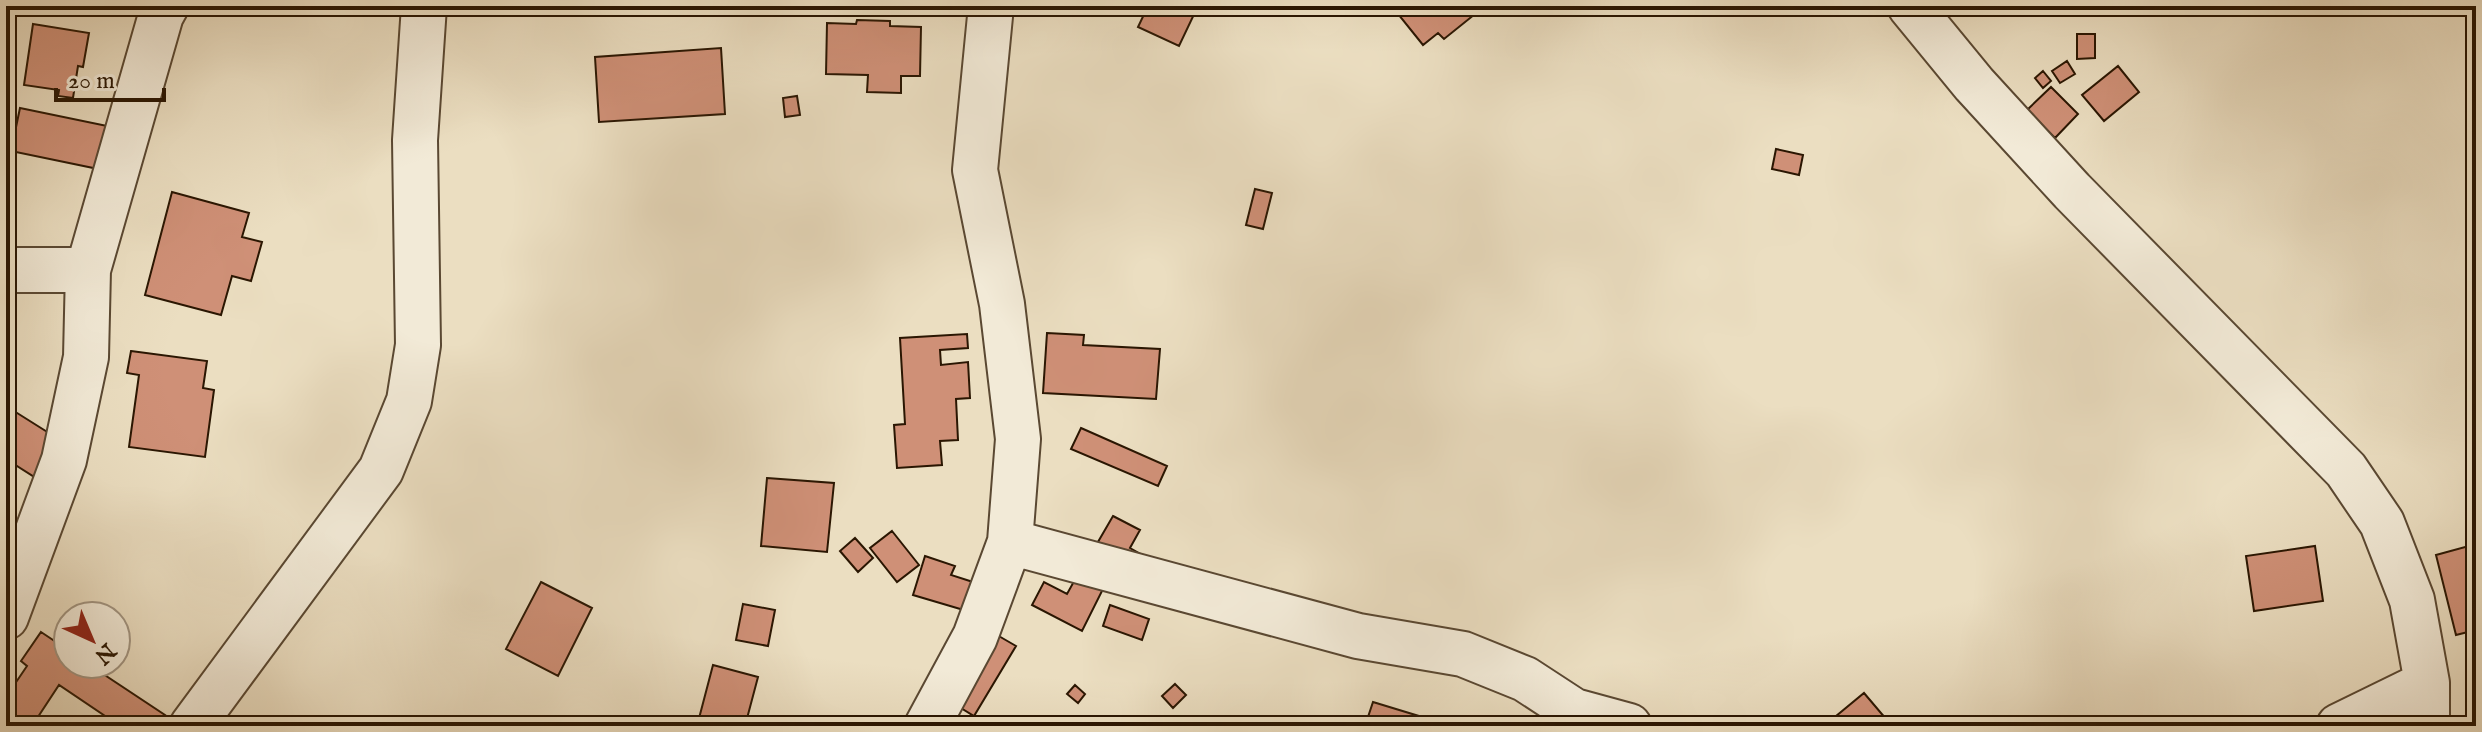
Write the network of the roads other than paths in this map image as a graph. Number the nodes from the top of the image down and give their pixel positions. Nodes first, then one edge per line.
1 (166, 6) edge
2 (424, 6) edge
3 (991, 6) edge
4 (1910, 6) edge
5 (6, 270) edge
6 (88, 270) junction
7 (1010, 542) junction
8 (6, 617) edge
9 (2427, 683) junction
10 (192, 726) edge
11 (927, 726) edge
12 (1629, 726) edge
13 (2339, 726) edge
14 (2427, 726) edge

1 - 6 street
2 - 10 street
3 - 7 street
4 - 9 street
5 - 6 street
6 - 8 street
7 - 11 street
7 - 12 street
9 - 13 street
9 - 14 street

